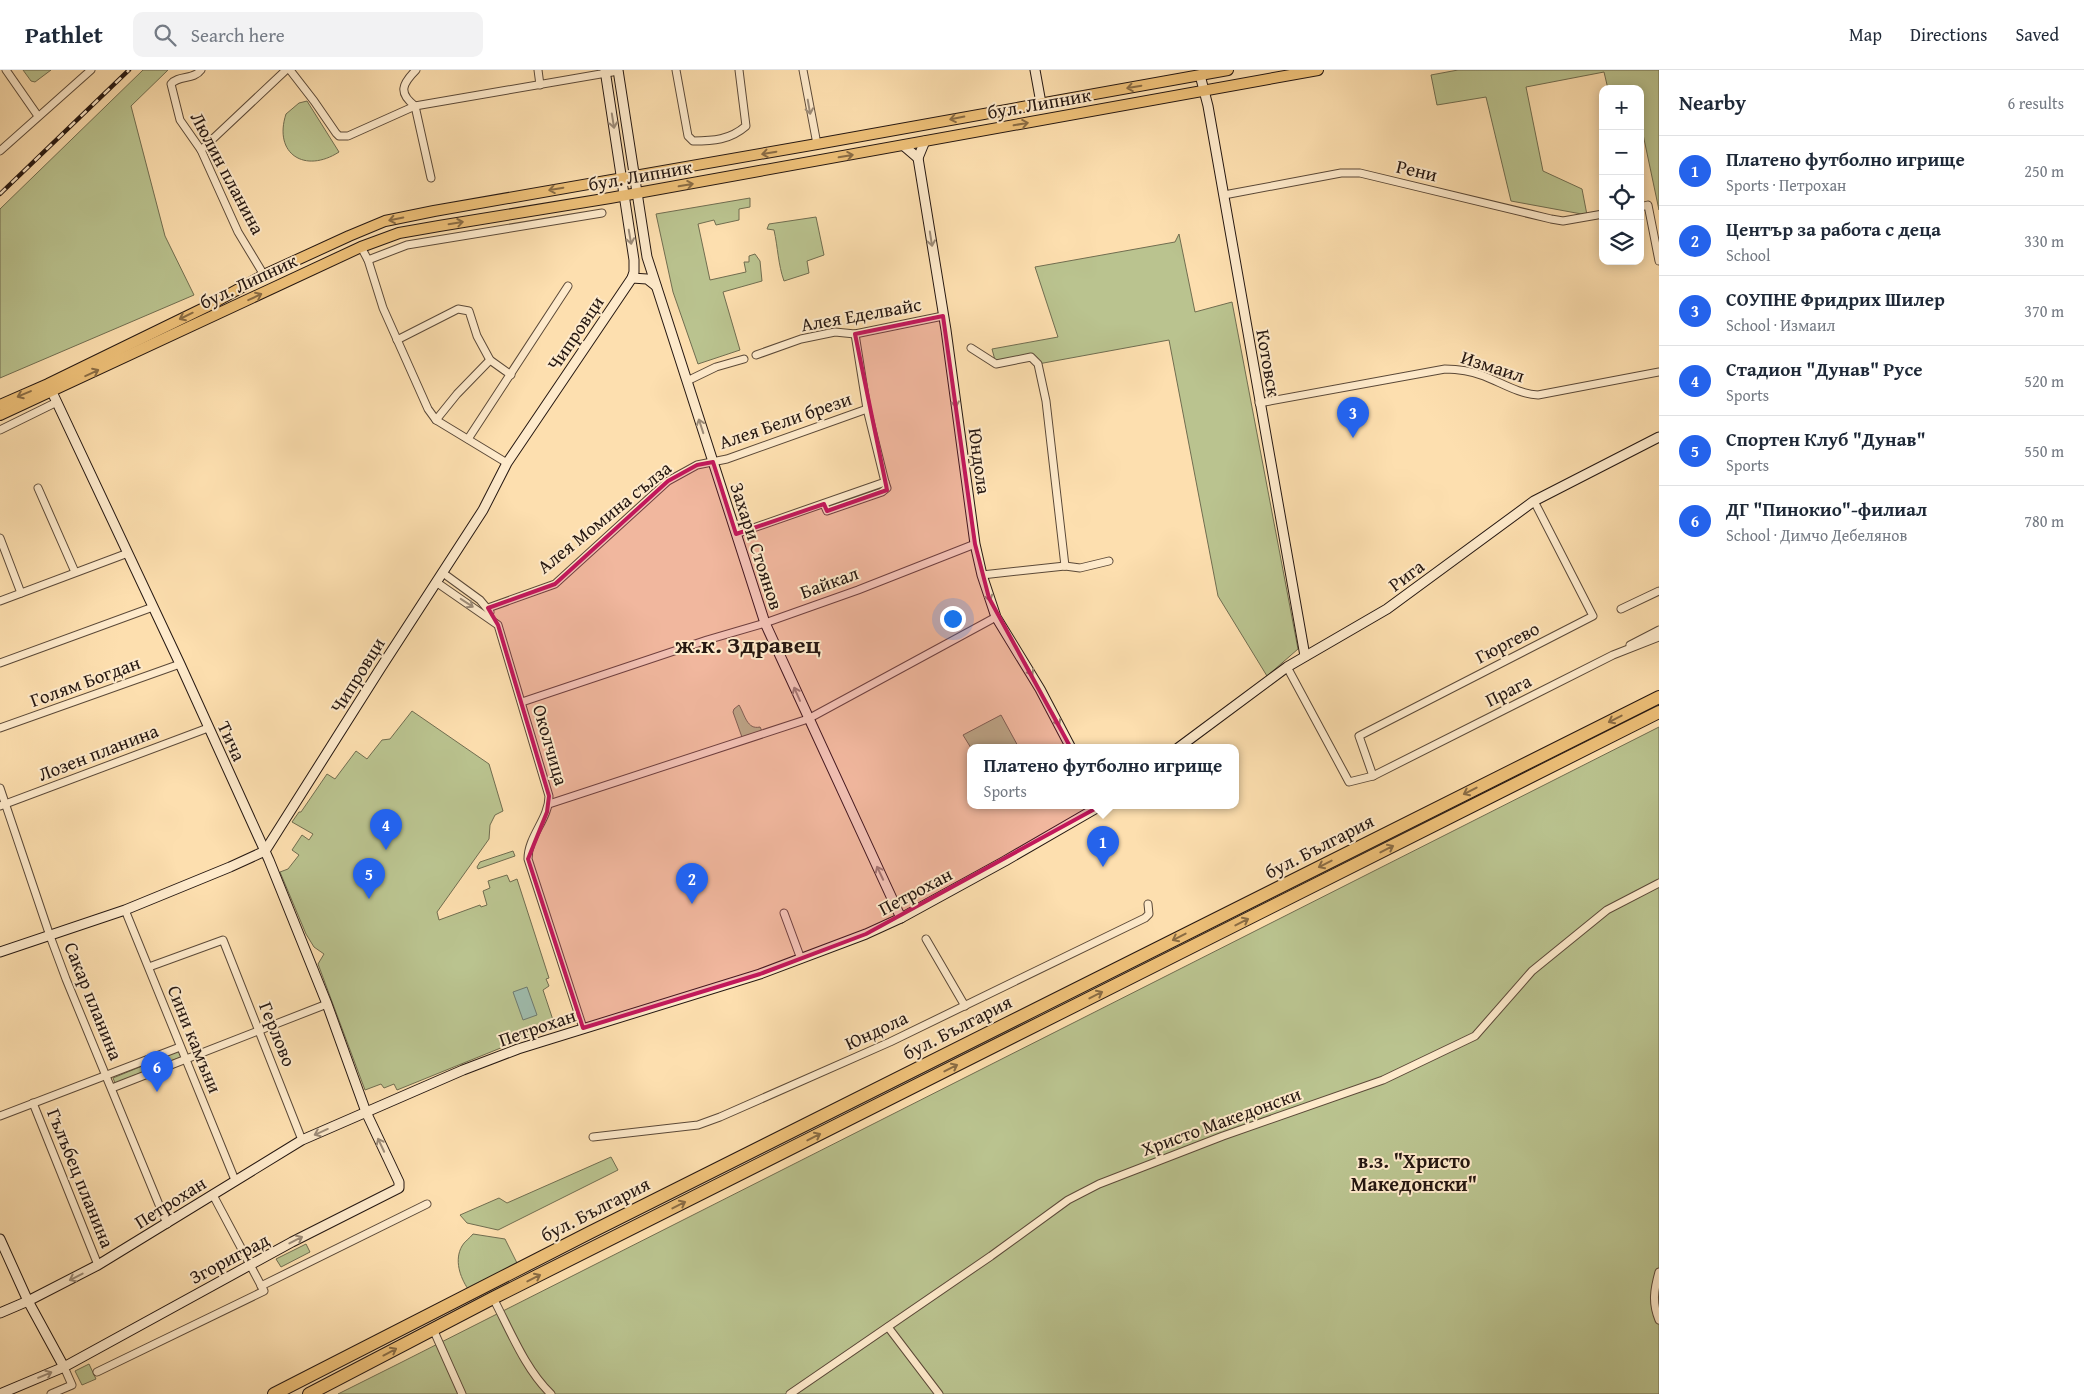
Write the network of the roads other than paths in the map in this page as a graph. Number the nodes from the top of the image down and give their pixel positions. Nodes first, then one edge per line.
1 (6, 70) edge
2 (91, 70) edge
3 (202, 70) edge
4 (286, 70) edge
5 (290, 70) edge
6 (416, 70) edge
7 (538, 70) edge
8 (618, 70) edge
9 (676, 70) edge
10 (738, 70) edge
11 (803, 70) edge
12 (1035, 70) edge
13 (1228, 70) edge
14 (1318, 70) edge
15 (605, 71) edge
16 (1200, 75) junction
17 (540, 85) junction
18 (1204, 90) junction
19 (1041, 103) junction
20 (415, 106) junction
21 (38, 116) junction
22 (925, 141) junction
23 (817, 144) junction
24 (904, 146) junction
25 (201, 150) junction
26 (0, 151) edge
27 (918, 158) junction
28 (635, 176) junction
29 (431, 178) dead end
30 (622, 178) junction
31 (638, 193) junction
32 (1224, 195) junction
33 (624, 196) junction
34 (1644, 206) edge
35 (602, 213) dead end
36 (1599, 215) edge
37 (361, 247) junction
38 (648, 257) junction
39 (368, 260) junction
40 (1659, 261) edge
41 (264, 274) junction
42 (632, 278) junction
43 (568, 286) dead end
44 (659, 290) junction
45 (943, 316) junction
46 (855, 334) junction
47 (397, 340) junction
48 (971, 348) dead end
49 (756, 355) dead end
50 (744, 359) dead end
51 (490, 360) junction
52 (1659, 372) edge
53 (511, 375) junction
54 (687, 381) junction
55 (52, 392) junction
56 (57, 402) junction
57 (1259, 403) junction
58 (0, 405) edge
59 (867, 409) junction
60 (0, 415) edge
61 (436, 420) junction
62 (0, 430) edge
63 (1659, 437) edge
64 (468, 439) junction
65 (713, 462) junction
66 (507, 463) junction
67 (38, 488) dead end
68 (1534, 501) junction
69 (736, 534) junction
70 (0, 538) edge
71 (975, 544) junction
72 (128, 553) junction
73 (1110, 561) dead end
74 (1065, 566) junction
75 (75, 572) junction
76 (442, 573) junction
77 (982, 576) junction
78 (436, 582) junction
79 (1659, 590) edge
80 (21, 593) junction
81 (0, 601) edge
82 (152, 608) junction
83 (488, 608) junction
84 (1621, 609) dead end
85 (996, 617) junction
86 (765, 623) junction
87 (498, 625) junction
88 (1659, 630) edge
89 (1659, 637) edge
90 (1613, 655) junction
91 (1305, 656) junction
92 (0, 663) edge
93 (180, 664) junction
94 (1287, 667) junction
95 (1659, 697) edge
96 (522, 702) junction
97 (1659, 712) edge
98 (808, 719) junction
99 (0, 728) edge
100 (208, 728) junction
101 (1069, 744) edge
102 (1183, 744) edge
103 (1373, 776) junction
104 (0, 788) edge
105 (549, 804) junction
106 (3, 805) edge
107 (1095, 809) edge
108 (265, 851) junction
109 (1659, 884) edge
110 (1148, 904) dead end
111 (125, 910) junction
112 (784, 913) dead end
113 (901, 918) junction
114 (50, 936) junction
115 (926, 939) dead end
116 (0, 952) edge
117 (801, 959) junction
118 (149, 967) junction
119 (327, 1004) junction
120 (965, 1006) junction
121 (583, 1028) junction
122 (260, 1031) junction
123 (180, 1047) junction
124 (185, 1059) junction
125 (107, 1076) junction
126 (112, 1088) junction
127 (33, 1103) junction
128 (366, 1112) junction
129 (0, 1116) edge
130 (592, 1137) dead end
131 (302, 1140) junction
132 (235, 1180) junction
133 (213, 1195) junction
134 (427, 1204) dead end
135 (167, 1224) junction
136 (0, 1239) edge
137 (98, 1265) junction
138 (250, 1265) junction
139 (1659, 1272) edge
140 (261, 1286) junction
141 (493, 1298) junction
142 (28, 1301) junction
143 (0, 1313) edge
144 (1659, 1320) edge
145 (888, 1327) junction
146 (433, 1329) junction
147 (64, 1366) junction
148 (97, 1372) dead end
149 (0, 1394) edge
150 (51, 1394) edge
151 (274, 1394) edge
152 (309, 1394) edge
153 (462, 1394) edge
154 (551, 1394) edge
155 (790, 1394) edge
156 (939, 1394) edge

1 - 21 street
2 - 21 street
3 - 25 street, Люлин планина
4 - 25 street
5 - 20 street
6 - 20 street
7 - 17 street
8 - 15 street
8 - 28 street, Захари Стоянов
9 - 10 street
11 -> 23 street
12 - 19 street
13 - 16 main road, бул. Липник
14 - 18 main road, бул. Липник
15 - 17 street
15 -> 30 street
16 - 18 street, Котовск
16 -> 19 main road, бул. Липник
17 - 20 street
22 -> 18 main road, бул. Липник
18 - 32 street, Котовск
19 -> 23 main road, бул. Липник
20 - 29 street
21 - 26 street
22 - 24 main road, бул. Липник
22 - 27 street
23 -> 28 main road, бул. Липник
24 - 27 street
31 -> 24 main road, бул. Липник
25 - 41 street, Люлин планина
27 -> 45 street, Юндола
28 - 30 main road, бул. Липник
28 - 31 street, Захари Стоянов
30 - 33 street
30 -> 41 main road, бул. Липник
31 - 33 main road, бул. Липник
31 - 38 street, Захари Стоянов
32 - 36 street, Рени
32 - 57 street, Котовск
37 -> 33 main road, бул. Липник
33 -> 42 street
34 - 40 street
35 - 39 street
37 - 39 street
55 -> 37 main road, бул. Липник
38 - 42 street, Чипровци
38 - 44 street, Захари Стоянов
39 - 47 street
41 -> 58 main road, бул. Липник
42 - 44 street
42 - 66 street, Чипровци
43 - 53 street
44 - 54 street, Захари Стоянов
45 - 46 street, Алея Еделвайс
45 -> 71 street, Юндола
46 - 49 street, Алея Еделвайс
46 - 59 street, Алея Бели брези
47 - 51 street
47 - 61 street
48 - 74 street
50 - 54 street
51 - 53 street
51 - 61 street
52 - 57 street, Измаил
53 - 64 street
65 -> 54 street, Захари Стоянов
55 - 56 street, Тича
55 - 60 main road, бул. Липник
56 - 62 street
56 - 72 street, Тича
57 - 91 street, Котовск
59 - 65 street, Алея Бели брези
59 - 69 street, Алея Бели брези
61 - 64 street
63 - 68 street, Рига
64 - 66 street
65 - 69 street, Захари Стоянов
65 - 83 street, Алея Момина сълза
66 - 76 street, Чипровци
67 - 75 street
68 - 91 street, Рига
68 - 103 street, Гюргево
69 - 86 street, Захари Стоянов
70 - 80 street
71 - 77 street, Юндола
71 - 86 street, Байкал
72 - 75 street
72 - 82 street, Тича
73 - 74 street
74 - 77 street
75 - 80 street
76 - 78 street, Чипровци
76 - 83 street
77 -> 85 street, Юндола
78 -> 87 street
78 - 108 street, Чипровци
79 - 84 street
80 - 81 street
82 - 92 street
82 - 93 street, Тича
83 - 87 street, Околчица
85 - 98 street
85 -> 101 street, Юндола
86 - 96 street, Байкал
98 -> 86 street, Захари Стоянов
87 - 96 street, Околчица
88 - 90 street
89 - 90 street, Прага
90 - 103 street, Прага
91 - 94 street, Рига
93 - 99 street, Голям Богдан
93 - 100 street, Тича
94 - 102 street, Рига
94 - 103 street
95 -> 151 highway, бул. България
96 - 105 street, Околчица
141 -> 97 highway, бул. България
98 - 105 street
113 -> 98 street, Захари Стоянов
100 - 106 street, Лозен планина
100 - 108 street, Тича
104 - 106 street, Сакар планина
105 - 121 street, Околчица
106 - 114 street, Сакар планина
107 - 113 street, Петрохан
108 - 111 street
108 - 119 street, Тича
109 - 145 street, Христо Македонски
110 - 120 street, Юндола
111 - 114 street
111 - 118 street, Сини камъни
112 - 117 street
113 - 117 street, Петрохан
114 - 116 street
114 - 125 street, Сакар планина
115 - 120 street
117 - 121 street, Петрохан
118 - 122 street, Герлово
118 - 123 street, Сини камъни
119 - 122 street
119 - 128 street, Тича
120 - 130 street, Юндола
121 - 128 street, Петрохан
122 - 124 street
122 - 131 street, Герлово
123 - 124 street, Сини камъни
123 - 125 street
124 - 126 street
124 - 132 street, Сини камъни
125 - 126 street, Сакар планина
125 - 127 street
126 - 135 street, Сакар планина
127 - 129 street
127 - 137 street, Гълъбец планина
128 -> 131 street, Петрохан
138 -> 128 street, Згориград
131 - 132 street, Петрохан
132 - 133 street, Петрохан
133 - 135 street, Петрохан
133 - 138 street
134 - 140 street
135 - 137 street, Петрохан
136 - 142 street
137 -> 142 street, Петрохан
138 - 140 street
138 - 147 street, Згориград
139 - 144 street
140 - 148 street
141 - 146 highway, бул. България
141 - 154 street
142 - 143 street, Петрохан
142 - 147 street
145 - 155 street, Христо Македонски
145 - 156 street
152 -> 146 highway, бул. България
146 - 153 street
149 -> 147 street, Згориград
147 - 150 street

